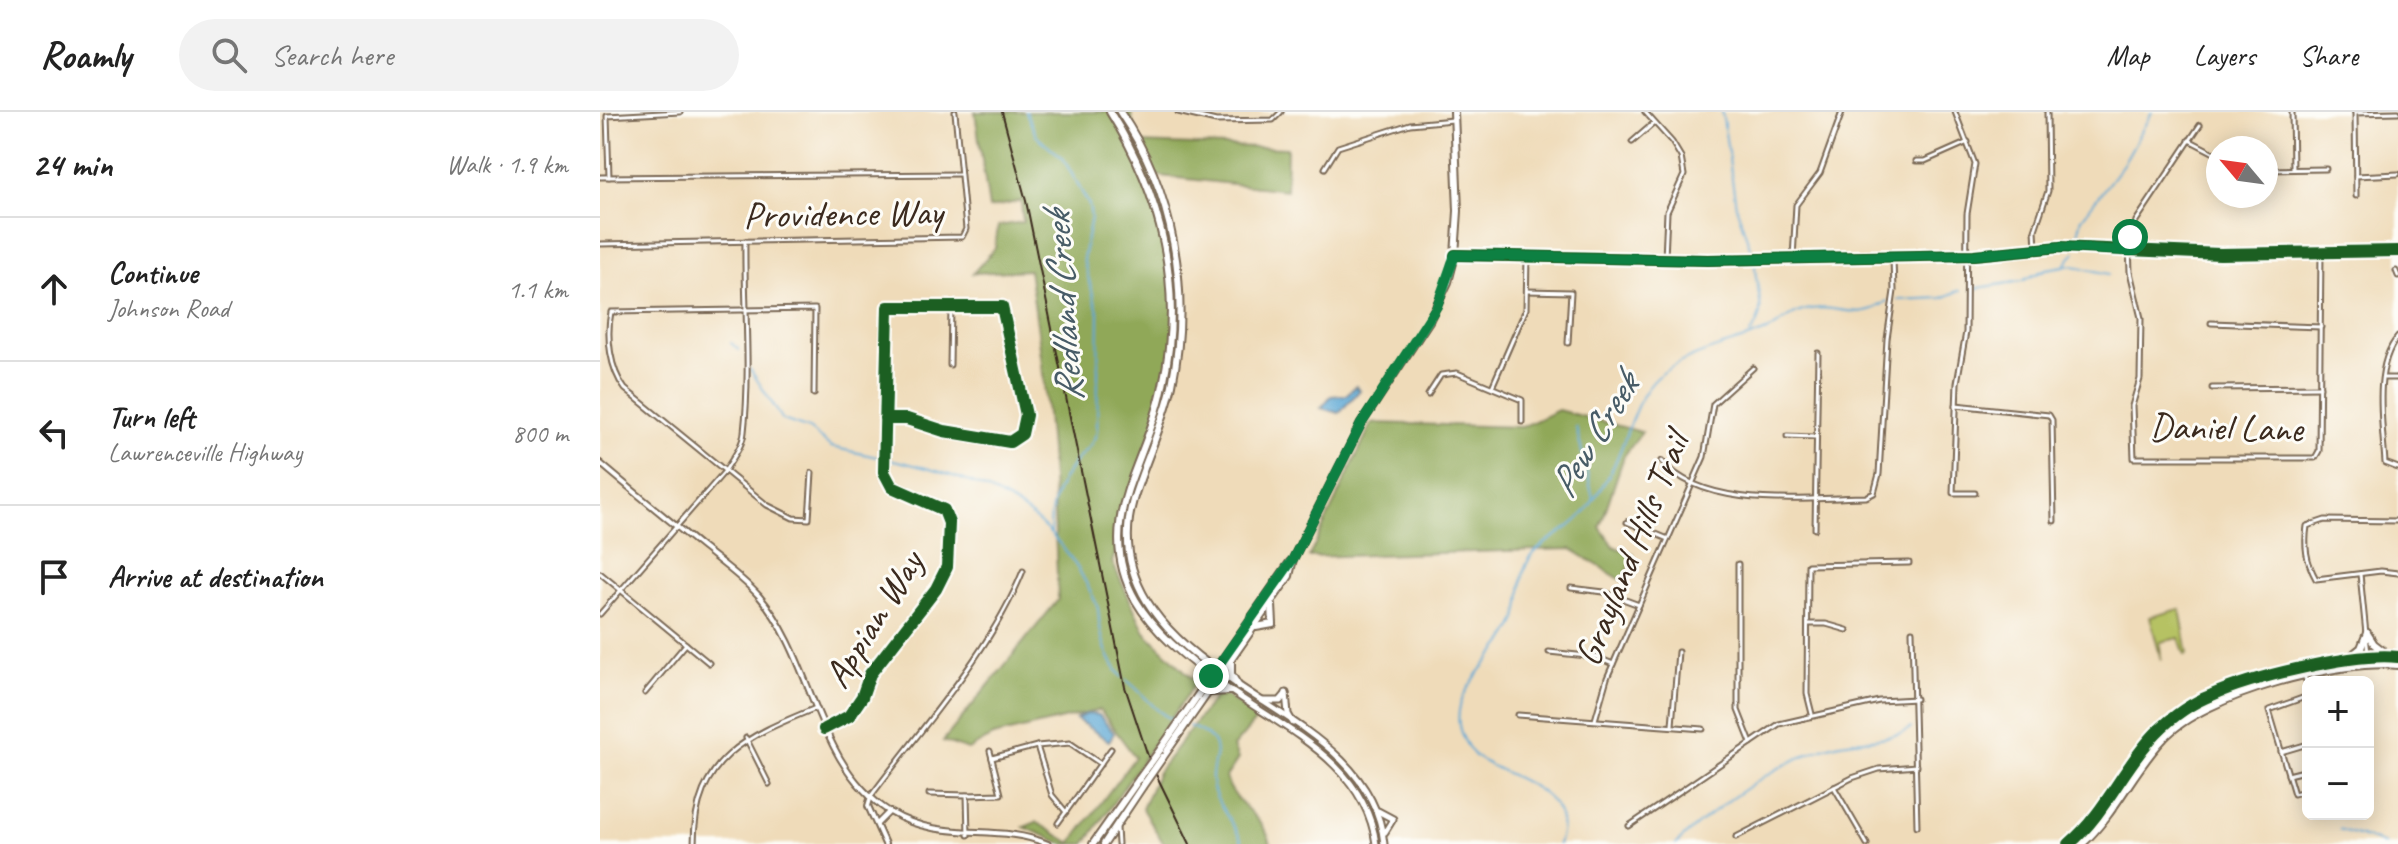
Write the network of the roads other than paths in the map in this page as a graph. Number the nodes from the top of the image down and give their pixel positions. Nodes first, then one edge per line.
1 (680, 112) edge
2 (955, 112) edge
3 (1110, 112) edge
4 (1120, 112) edge
5 (1178, 112) edge
6 (1281, 112) edge
7 (1645, 112) edge
8 (1842, 112) edge
9 (1955, 112) edge
10 (2047, 112) edge
11 (2292, 112) edge
12 (2398, 112) edge
13 (2355, 113) edge
14 (1191, 114) edge
15 (1454, 116) edge
16 (1654, 123) junction
17 (2200, 125) dead end
18 (2189, 140) junction
19 (1632, 142) dead end
20 (1968, 142) junction
21 (2206, 149) edge
22 (1916, 161) dead end
23 (1325, 168) dead end
24 (2293, 169) junction
25 (2326, 169) dead end
26 (2278, 170) edge
27 (960, 174) junction
28 (2398, 174) edge
29 (2356, 176) junction
30 (600, 177) edge
31 (609, 177) junction
32 (2356, 196) dead end
33 (745, 241) junction
34 (600, 244) edge
35 (2036, 249) junction
36 (2130, 251) junction
37 (2398, 251) edge
38 (2321, 252) junction
39 (1455, 255) junction
40 (1893, 255) junction
41 (1966, 255) junction
42 (1527, 257) junction
43 (1793, 258) junction
44 (1665, 259) junction
45 (1527, 291) junction
46 (951, 307) junction
47 (744, 310) junction
48 (2211, 323) dead end
49 (2321, 327) junction
50 (2398, 337) edge
51 (1170, 340) junction
52 (1179, 341) junction
53 (1568, 343) dead end
54 (1818, 353) dead end
55 (950, 365) dead end
56 (1753, 368) dead end
57 (2384, 378) junction
58 (2398, 378) edge
59 (1492, 387) junction
60 (2320, 387) junction
61 (2212, 388) dead end
62 (814, 394) dead end
63 (1428, 395) dead end
64 (1956, 405) junction
65 (885, 419) junction
66 (1522, 422) dead end
67 (1787, 436) dead end
68 (1815, 437) junction
69 (1144, 459) junction
70 (1662, 461) dead end
71 (600, 463) edge
72 (2398, 468) edge
73 (725, 471) junction
74 (812, 473) dead end
75 (1694, 481) junction
76 (1975, 493) dead end
77 (1814, 498) junction
78 (2054, 521) dead end
79 (2398, 521) edge
80 (1627, 522) dead end
81 (675, 525) junction
82 (1815, 529) dead end
83 (1668, 539) junction
84 (1293, 559) junction
85 (1909, 563) dead end
86 (1738, 564) dead end
87 (1023, 571) dead end
88 (600, 573) edge
89 (2398, 573) edge
90 (2360, 574) junction
91 (1135, 581) junction
92 (1127, 584) junction
93 (1571, 588) dead end
94 (621, 590) junction
95 (1274, 601) junction
96 (1639, 605) junction
97 (600, 614) edge
98 (1807, 624) junction
99 (1253, 629) junction
100 (1847, 630) dead end
101 (1912, 631) dead end
102 (2367, 633) junction
103 (686, 644) junction
104 (1228, 651) junction
105 (1549, 652) dead end
106 (1678, 652) dead end
107 (2369, 655) junction
108 (2394, 656) edge
109 (2348, 659) junction
110 (1203, 660) junction
111 (1231, 661) junction
112 (709, 663) dead end
113 (1195, 664) junction
114 (1613, 664) junction
115 (2369, 664) junction
116 (2398, 665) edge
117 (1216, 675) junction
118 (2314, 676) edge
119 (2302, 679) edge
120 (1239, 687) junction
121 (1205, 691) junction
122 (1231, 691) junction
123 (645, 693) dead end
124 (2302, 698) edge
125 (1916, 699) junction
126 (1259, 701) junction
127 (816, 708) junction
128 (1812, 714) junction
129 (1518, 715) dead end
130 (1595, 720) junction
131 (1294, 725) junction
132 (1672, 725) junction
133 (824, 729) junction
134 (1703, 729) dead end
135 (746, 738) junction
136 (1751, 743) junction
137 (1037, 746) junction
138 (2302, 746) edge
139 (1111, 749) dead end
140 (990, 751) dead end
141 (2281, 752) junction
142 (992, 758) junction
143 (1101, 764) junction
144 (1917, 766) junction
145 (2302, 772) edge
146 (2288, 775) junction
147 (1140, 783) junction
148 (769, 784) dead end
149 (1834, 787) junction
150 (2302, 792) edge
151 (929, 794) dead end
152 (967, 795) junction
153 (871, 796) junction
154 (1376, 809) junction
155 (889, 811) junction
156 (1066, 812) junction
157 (1119, 820) junction
158 (1058, 823) dead end
159 (1629, 826) dead end
160 (1917, 826) dead end
161 (876, 827) junction
162 (968, 835) junction
163 (1736, 837) dead end
164 (1384, 840) edge
165 (694, 844) edge
166 (885, 844) edge
167 (1048, 844) edge
168 (1093, 844) edge
169 (1104, 844) edge
170 (1118, 844) edge
171 (1376, 844) edge
172 (1867, 844) edge
173 (2069, 844) edge
174 (2082, 844) edge

1 - 31 street
2 - 27 street, Providence Way
3 - 51 main road
4 - 52 main road
5 - 14 street
6 - 14 street
7 - 16 street
8 - 43 street
9 - 20 street
10 - 35 street
11 - 24 street
12 - 13 street
13 - 29 street
15 - 23 street
15 - 39 main road
16 - 19 street
16 - 44 street
17 - 18 street
18 - 21 street
18 - 36 street
20 - 22 street
20 - 41 street
24 - 25 street
24 - 26 street
27 - 31 street
27 - 33 street, Providence Way
28 - 29 street
29 - 32 street
30 - 31 street
33 - 34 street, Providence Way
33 - 47 street
35 - 36 street
35 - 41 street
36 - 38 street
36 - 60 street, Daniel Lane
37 - 38 street
38 - 49 street, Daniel Lane
39 - 42 street
39 - 84 main road
40 - 41 street
40 - 43 street
40 - 77 street
41 - 64 street
42 - 44 street
42 - 45 street
43 - 44 street
45 - 53 street
45 - 59 street
46 - 55 street
46 - 65 street, Appian Way
46 - 65 street, Appian Way
47 - 62 street
47 - 73 street
47 - 73 street
48 - 49 street
49 - 60 street, Daniel Lane
50 - 57 street
51 - 52 main road
51 - 69 main road
52 - 69 main road
54 - 68 street
56 - 75 street, Grayland Hills Trail
57 - 58 street
57 - 72 street
59 - 63 street
59 - 66 street
60 - 61 street
64 - 76 street
64 - 78 street
65 - 133 street, Appian Way
67 - 68 street
68 - 77 street
69 - 91 main road
69 - 92 main road
70 - 75 street
71 - 81 street
73 - 74 street
73 - 81 street
75 - 77 street
75 - 83 street, Grayland Hills Trail
77 - 82 street
79 - 90 street
80 - 83 street
81 - 94 street
81 - 127 street
83 - 96 street, Grayland Hills Trail
84 - 95 main road
84 - 104 main road
85 - 98 street
86 - 136 street
87 - 153 street
88 - 94 street
89 - 90 street
90 - 102 street
91 - 92 main road
91 - 110 main road
92 - 113 main road
93 - 96 street
94 - 97 street
94 - 103 street
95 - 99 main road
95 - 99 main road
96 - 114 street, Grayland Hills Trail
98 - 100 street
98 - 128 street
99 - 111 main road
101 - 125 street
102 - 107 street
102 - 108 main road
102 - 109 main road
103 - 112 street
103 - 123 street
104 - 110 main road
104 - 117 main road
105 - 114 street
106 - 132 street
107 - 108 main road
107 - 109 main road
107 - 115 street
109 - 173 main road
110 - 117 main road
111 - 117 main road
111 - 120 main road
113 - 117 main road
113 - 121 main road
114 - 130 street, Grayland Hills Trail
115 - 116 main road
115 - 118 main road
117 - 120 main road
117 - 121 main road
117 - 122 main road
119 - 174 main road
120 - 126 main road
121 - 122 main road
121 - 147 main road, bridge
122 - 171 main road
124 - 141 street
125 - 128 street
125 - 144 street
126 - 131 main road
126 - 131 main road
127 - 133 street
127 - 135 street
128 - 136 street
129 - 130 street
130 - 132 street
131 - 154 main road
132 - 134 street
133 - 153 street
135 - 148 street
135 - 165 street
136 - 159 street
137 - 142 street
137 - 143 street
137 - 156 street
138 - 141 street
139 - 143 street
140 - 142 street
141 - 146 street
142 - 152 street
143 - 156 street
144 - 149 street
144 - 160 street
145 - 146 street
146 - 150 street
147 - 157 main road
147 - 168 main road
149 - 163 street
149 - 172 street
151 - 152 street
152 - 162 street
153 - 155 street
153 - 161 street
154 - 164 main road
154 - 164 main road
155 - 161 street
155 - 162 street
156 - 158 street
157 - 169 main road
157 - 170 street
161 - 166 street
162 - 167 street

